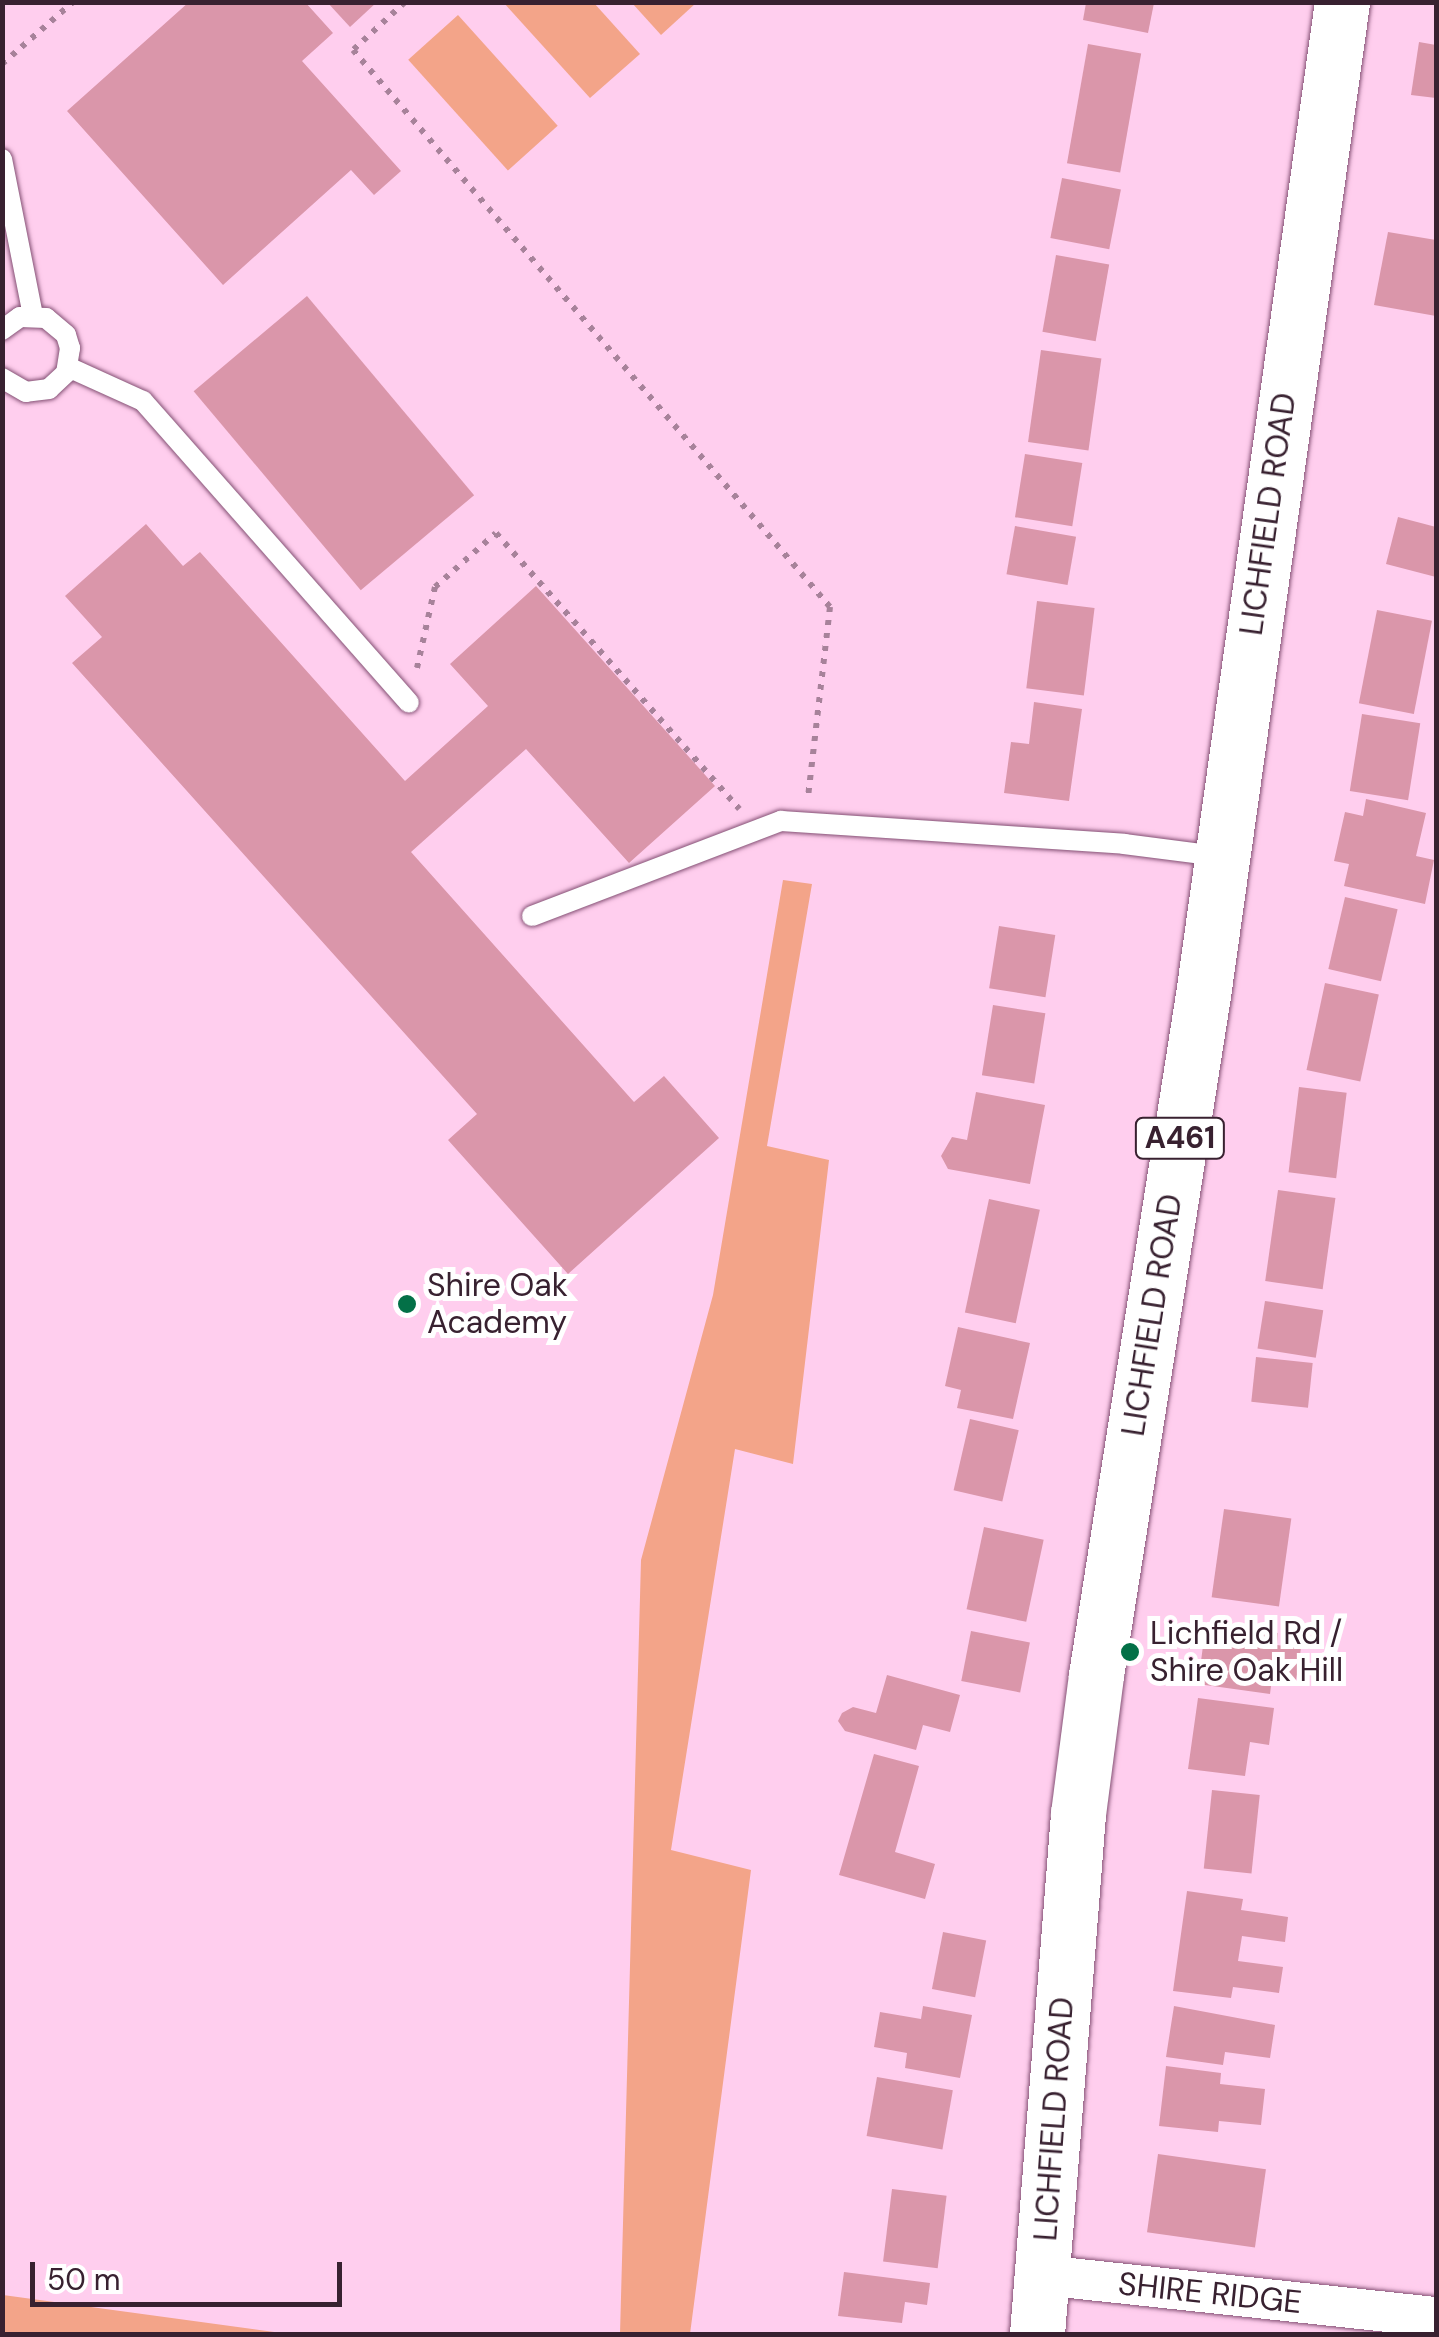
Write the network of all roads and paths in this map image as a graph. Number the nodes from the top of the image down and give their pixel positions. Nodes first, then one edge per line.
1 (73, 2) edge
2 (406, 2) edge
3 (1342, 2) edge
4 (2, 64) edge
5 (2, 158) edge
6 (33, 315) junction
7 (2, 330) edge
8 (68, 367) junction
9 (2, 378) edge
10 (409, 703) joint
11 (806, 822) junction
12 (749, 833) junction
13 (1220, 857) junction
14 (532, 916) dead end
15 (1042, 2275) junction
16 (1436, 2317) edge
17 (1037, 2334) edge

1 - 4 path
2 - 11 path
3 - 13 highway, LICHFIELD ROAD / A461
5 - 6 lane
6 - 7 lane
6 - 8 lane
8 - 9 lane
8 - 10 lane
10 - 12 path
11 - 12 lane
11 - 13 lane
12 - 14 lane
13 - 15 highway, LICHFIELD ROAD / A461
15 - 16 street, SHIRE RIDGE
15 - 17 highway, LICHFIELD ROAD / A461

